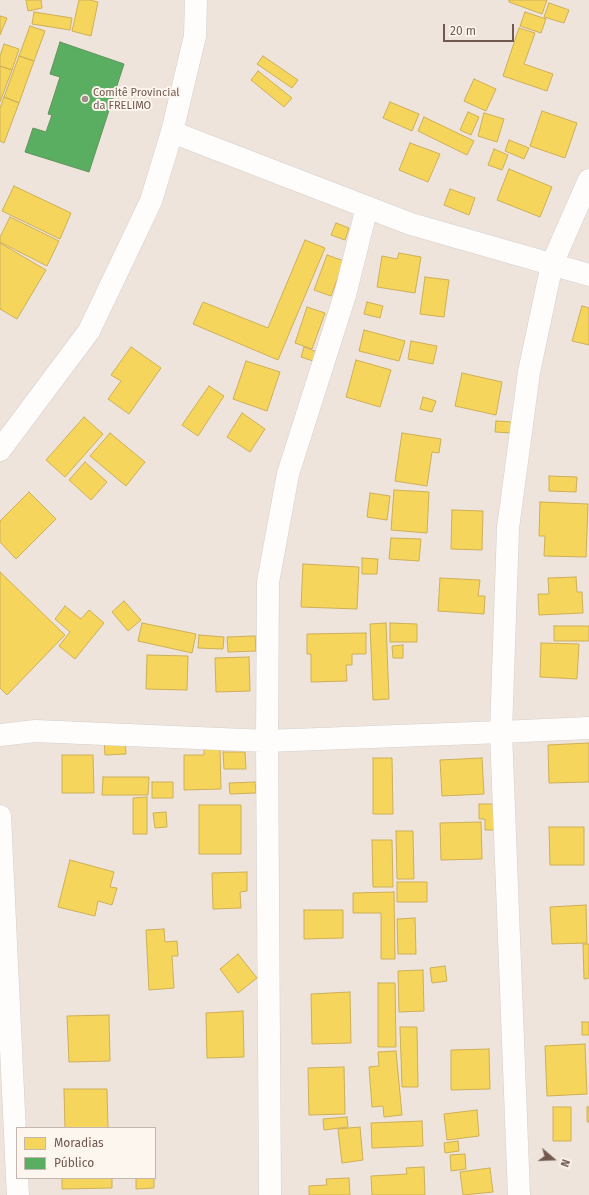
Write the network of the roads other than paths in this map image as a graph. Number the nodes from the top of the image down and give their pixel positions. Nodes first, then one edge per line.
1 (196, 0) edge
2 (172, 132) junction
3 (589, 180) edge
4 (367, 207) junction
5 (552, 264) junction
6 (589, 275) edge
7 (0, 450) edge
8 (589, 728) edge
9 (501, 732) junction
10 (0, 735) edge
11 (267, 741) junction
12 (0, 816) edge
13 (7, 1112) edge
14 (16, 1170) edge
15 (17, 1179) edge
16 (18, 1195) edge
17 (270, 1195) edge
18 (519, 1195) edge

1 - 2 street
2 - 4 street
2 - 7 street
3 - 5 street
4 - 5 street
4 - 11 street
5 - 6 street
5 - 9 street
8 - 9 street
9 - 11 street
9 - 18 street
10 - 11 street
11 - 17 street
12 - 13 street
13 - 14 street
15 - 16 street

